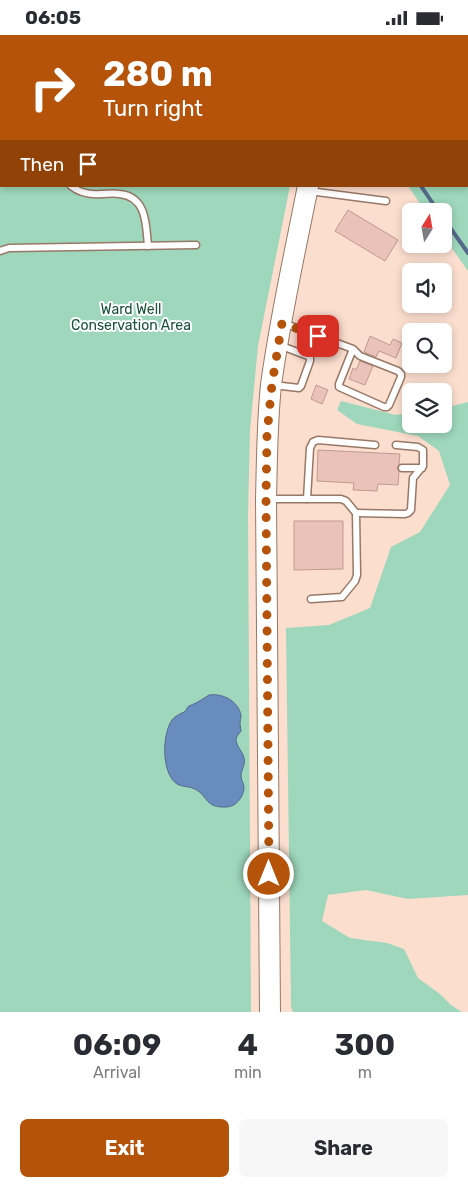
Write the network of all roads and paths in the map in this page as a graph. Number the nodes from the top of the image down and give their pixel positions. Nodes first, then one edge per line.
1 (72, 187) edge
2 (339, 187) edge
3 (308, 189) edge
4 (337, 195) junction
5 (386, 201) dead end
6 (196, 245) dead end
7 (148, 246) junction
8 (0, 251) edge
9 (282, 323) junction
10 (278, 345) junction
11 (354, 349) junction
12 (272, 384) junction
13 (375, 445) dead end
14 (396, 445) dead end
15 (402, 468) dead end
16 (422, 469) junction
17 (266, 499) junction
18 (307, 499) junction
19 (356, 513) junction
20 (311, 599) dead end
21 (270, 1012) edge

1 - 7 lane
2 - 4 lane
3 - 4 lane
3 - 9 main road
4 - 5 lane
6 - 7 lane
7 - 8 lane
9 - 10 main road
9 - 11 lane
10 - 12 main road
10 - 12 lane
11 - 11 lane
12 - 17 main road
13 - 18 lane
14 - 16 lane
15 - 16 lane
16 - 19 lane
17 - 18 lane
17 - 21 main road
18 - 19 lane
19 - 20 lane

